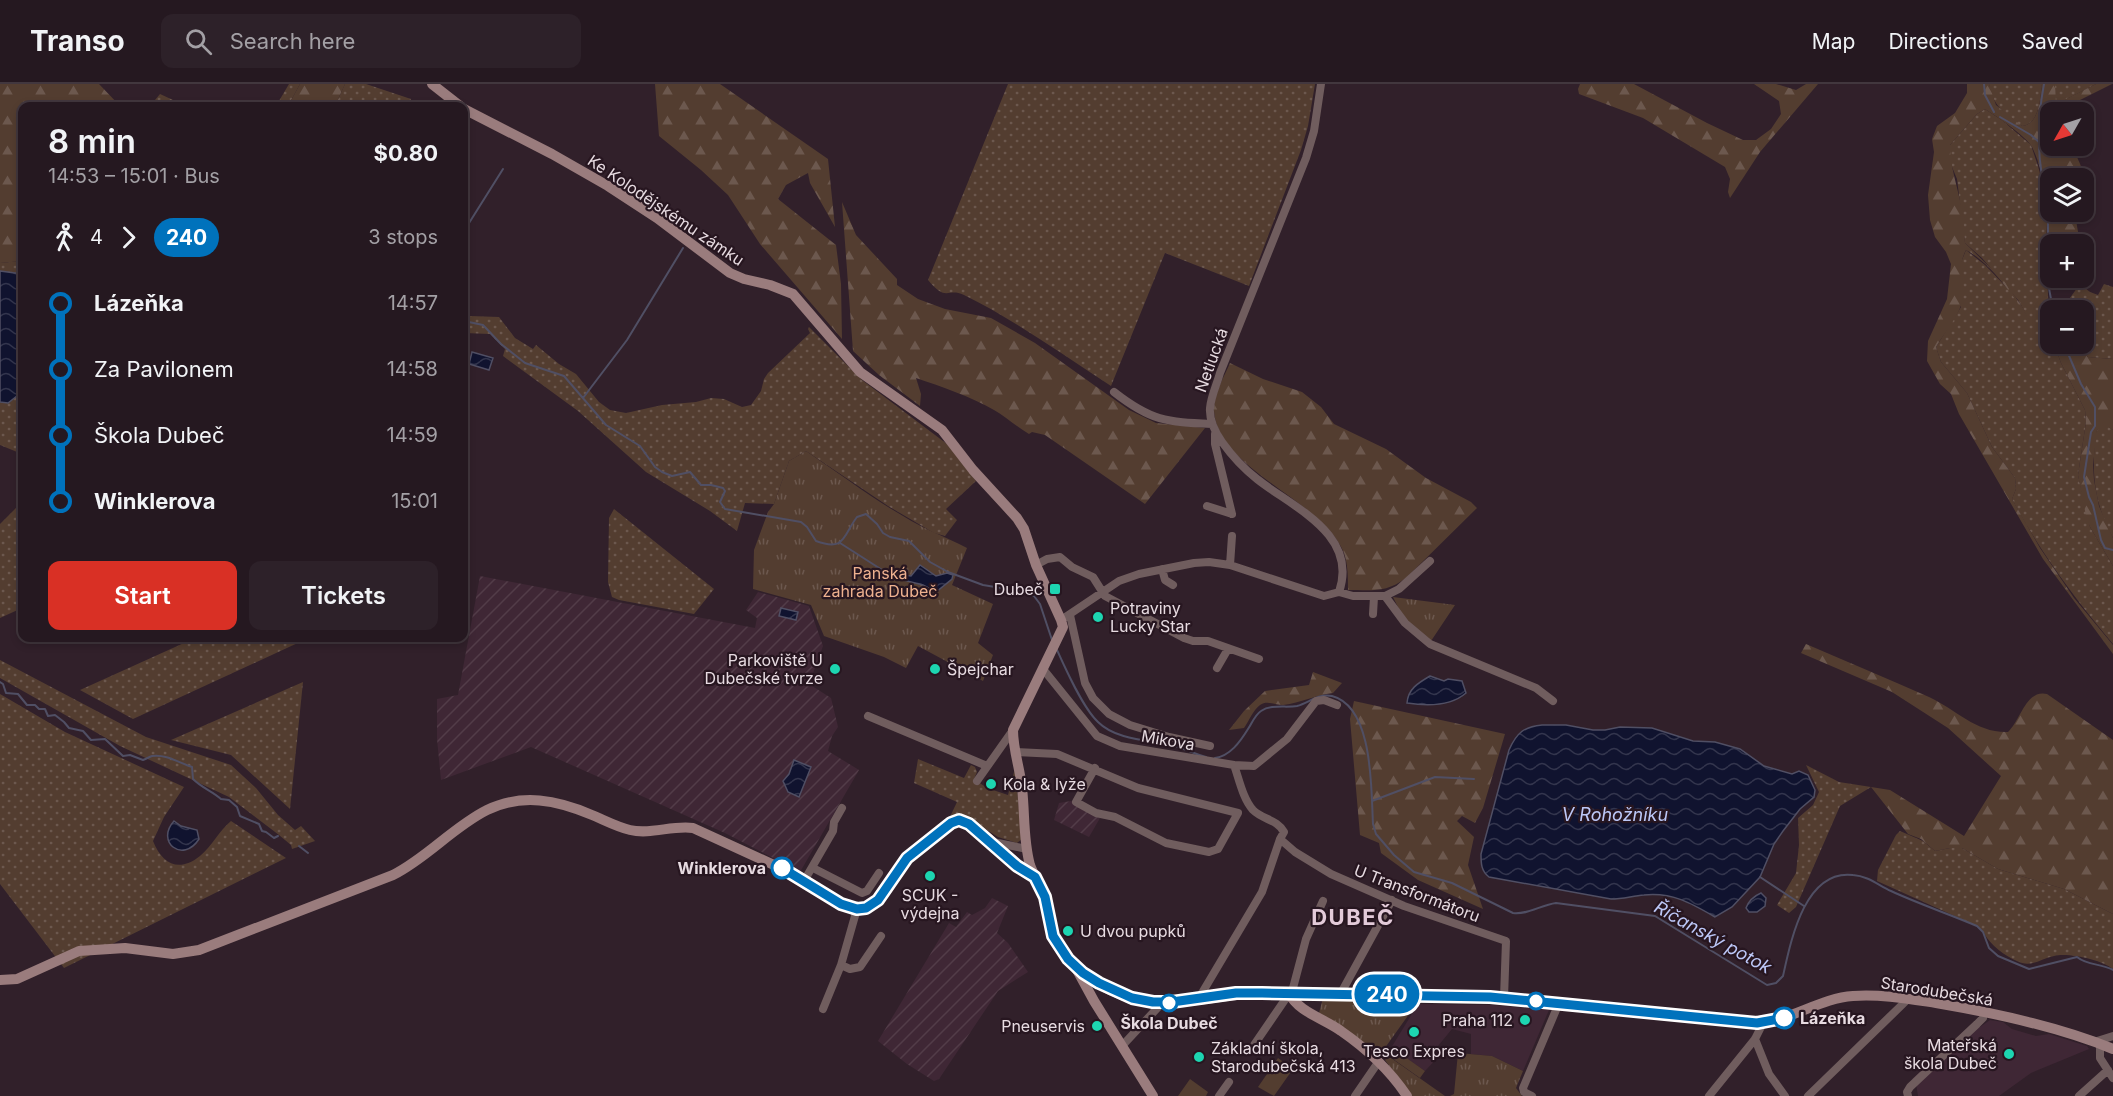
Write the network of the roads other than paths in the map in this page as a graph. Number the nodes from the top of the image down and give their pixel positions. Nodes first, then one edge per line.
1 (432, 84) edge
2 (1321, 84) edge
3 (454, 102) edge
4 (468, 111) edge
5 (1114, 392) dead end
6 (1212, 424) junction
7 (1215, 432) junction
8 (1207, 506) dead end
9 (1232, 536) dead end
10 (1430, 561) dead end
11 (1036, 565) junction
12 (1230, 566) junction
13 (1162, 569) junction
14 (1173, 585) dead end
15 (1101, 591) junction
16 (1339, 592) junction
17 (1385, 596) junction
18 (1374, 597) junction
19 (1373, 614) dead end
20 (1066, 617) junction
21 (1228, 649) junction
22 (1259, 659) dead end
23 (1216, 668) dead end
24 (1043, 669) junction
25 (1553, 701) dead end
26 (1337, 705) dead end
27 (868, 716) dead end
28 (1013, 730) junction
29 (1210, 746) dead end
30 (1015, 752) junction
31 (1234, 765) junction
32 (987, 766) junction
33 (1095, 768) junction
34 (977, 781) dead end
35 (842, 808) dead end
36 (1282, 836) junction
37 (990, 841) junction
38 (1027, 849) junction
39 (813, 868) junction
40 (879, 873) dead end
41 (1035, 877) junction
42 (804, 881) junction
43 (1392, 900) junction
44 (1323, 901) dead end
45 (857, 909) junction
46 (881, 936) dead end
47 (841, 966) junction
48 (1074, 966) junction
49 (0, 980) edge
50 (1289, 993) junction
51 (1341, 993) junction
52 (1199, 998) junction
53 (1504, 998) junction
54 (1908, 999) junction
55 (1162, 1003) junction
56 (1559, 1004) junction
57 (823, 1009) dead end
58 (1984, 1012) junction
59 (1763, 1023) junction
60 (2113, 1036) edge
61 (1755, 1039) junction
62 (2097, 1043) junction
63 (1254, 1045) dead end
64 (1122, 1046) junction
65 (2113, 1049) edge
66 (1379, 1061) junction
67 (2108, 1070) junction
68 (2113, 1077) edge
69 (1229, 1082) dead end
70 (1153, 1096) edge
71 (1219, 1096) edge
72 (1355, 1096) edge
73 (1407, 1096) edge
74 (1532, 1096) edge
75 (1710, 1096) edge
76 (1785, 1096) edge
77 (1808, 1096) edge
78 (1908, 1096) edge
79 (2079, 1096) edge

1 - 3 street, Ke Kolodějskému zámku
2 - 6 street, Netlucká
4 - 11 street, Ke Kolodějskému zámku
5 - 6 street
6 - 7 street, Netlucká
7 - 8 street
7 - 16 street, Netlucká
9 - 12 street
10 - 17 street
11 - 15 street
11 - 20 street, Ke Kolodějskému zámku
12 - 13 street
12 - 16 street
13 - 14 street
13 - 15 street
15 - 20 street
15 - 21 street
16 - 18 street
17 - 18 street
17 - 25 street
18 - 19 street
20 - 24 street
20 - 29 street, Mikova
21 - 22 street
21 - 23 street
24 - 28 street
24 - 31 street, Mikova
26 - 31 street
27 - 32 street
28 - 30 street
28 - 32 street
30 - 33 street
30 - 38 street
31 - 36 street
32 - 34 street
33 - 33 street
35 - 39 street
36 - 43 street, U Transformátoru
36 - 52 street
37 - 38 street
37 - 41 street
37 - 45 street
38 - 41 street
39 - 40 street
39 - 42 street
41 - 48 street, Starodubečská
42 - 45 street
42 - 49 street
43 - 51 street
43 - 53 street, U Transformátoru
44 - 50 street
45 - 47 street
46 - 47 street
47 - 57 street
48 - 55 street, Starodubečská
48 - 64 street
50 - 51 street, Starodubečská
50 - 52 street, Starodubečská
50 - 63 street
50 - 66 street
51 - 53 street, Starodubečská
52 - 55 street, Starodubečská
53 - 56 street, Starodubečská
54 - 58 street, Starodubečská
54 - 59 street, Starodubečská
54 - 77 street
55 - 64 street
56 - 59 street, Starodubečská
56 - 74 street
58 - 62 street, Starodubečská
58 - 78 street
59 - 61 street
60 - 62 street
61 - 75 street
61 - 76 street
62 - 65 street, Starodubečská
62 - 67 street
64 - 70 street
66 - 72 street
66 - 73 street
67 - 68 street
67 - 79 street
69 - 71 street

